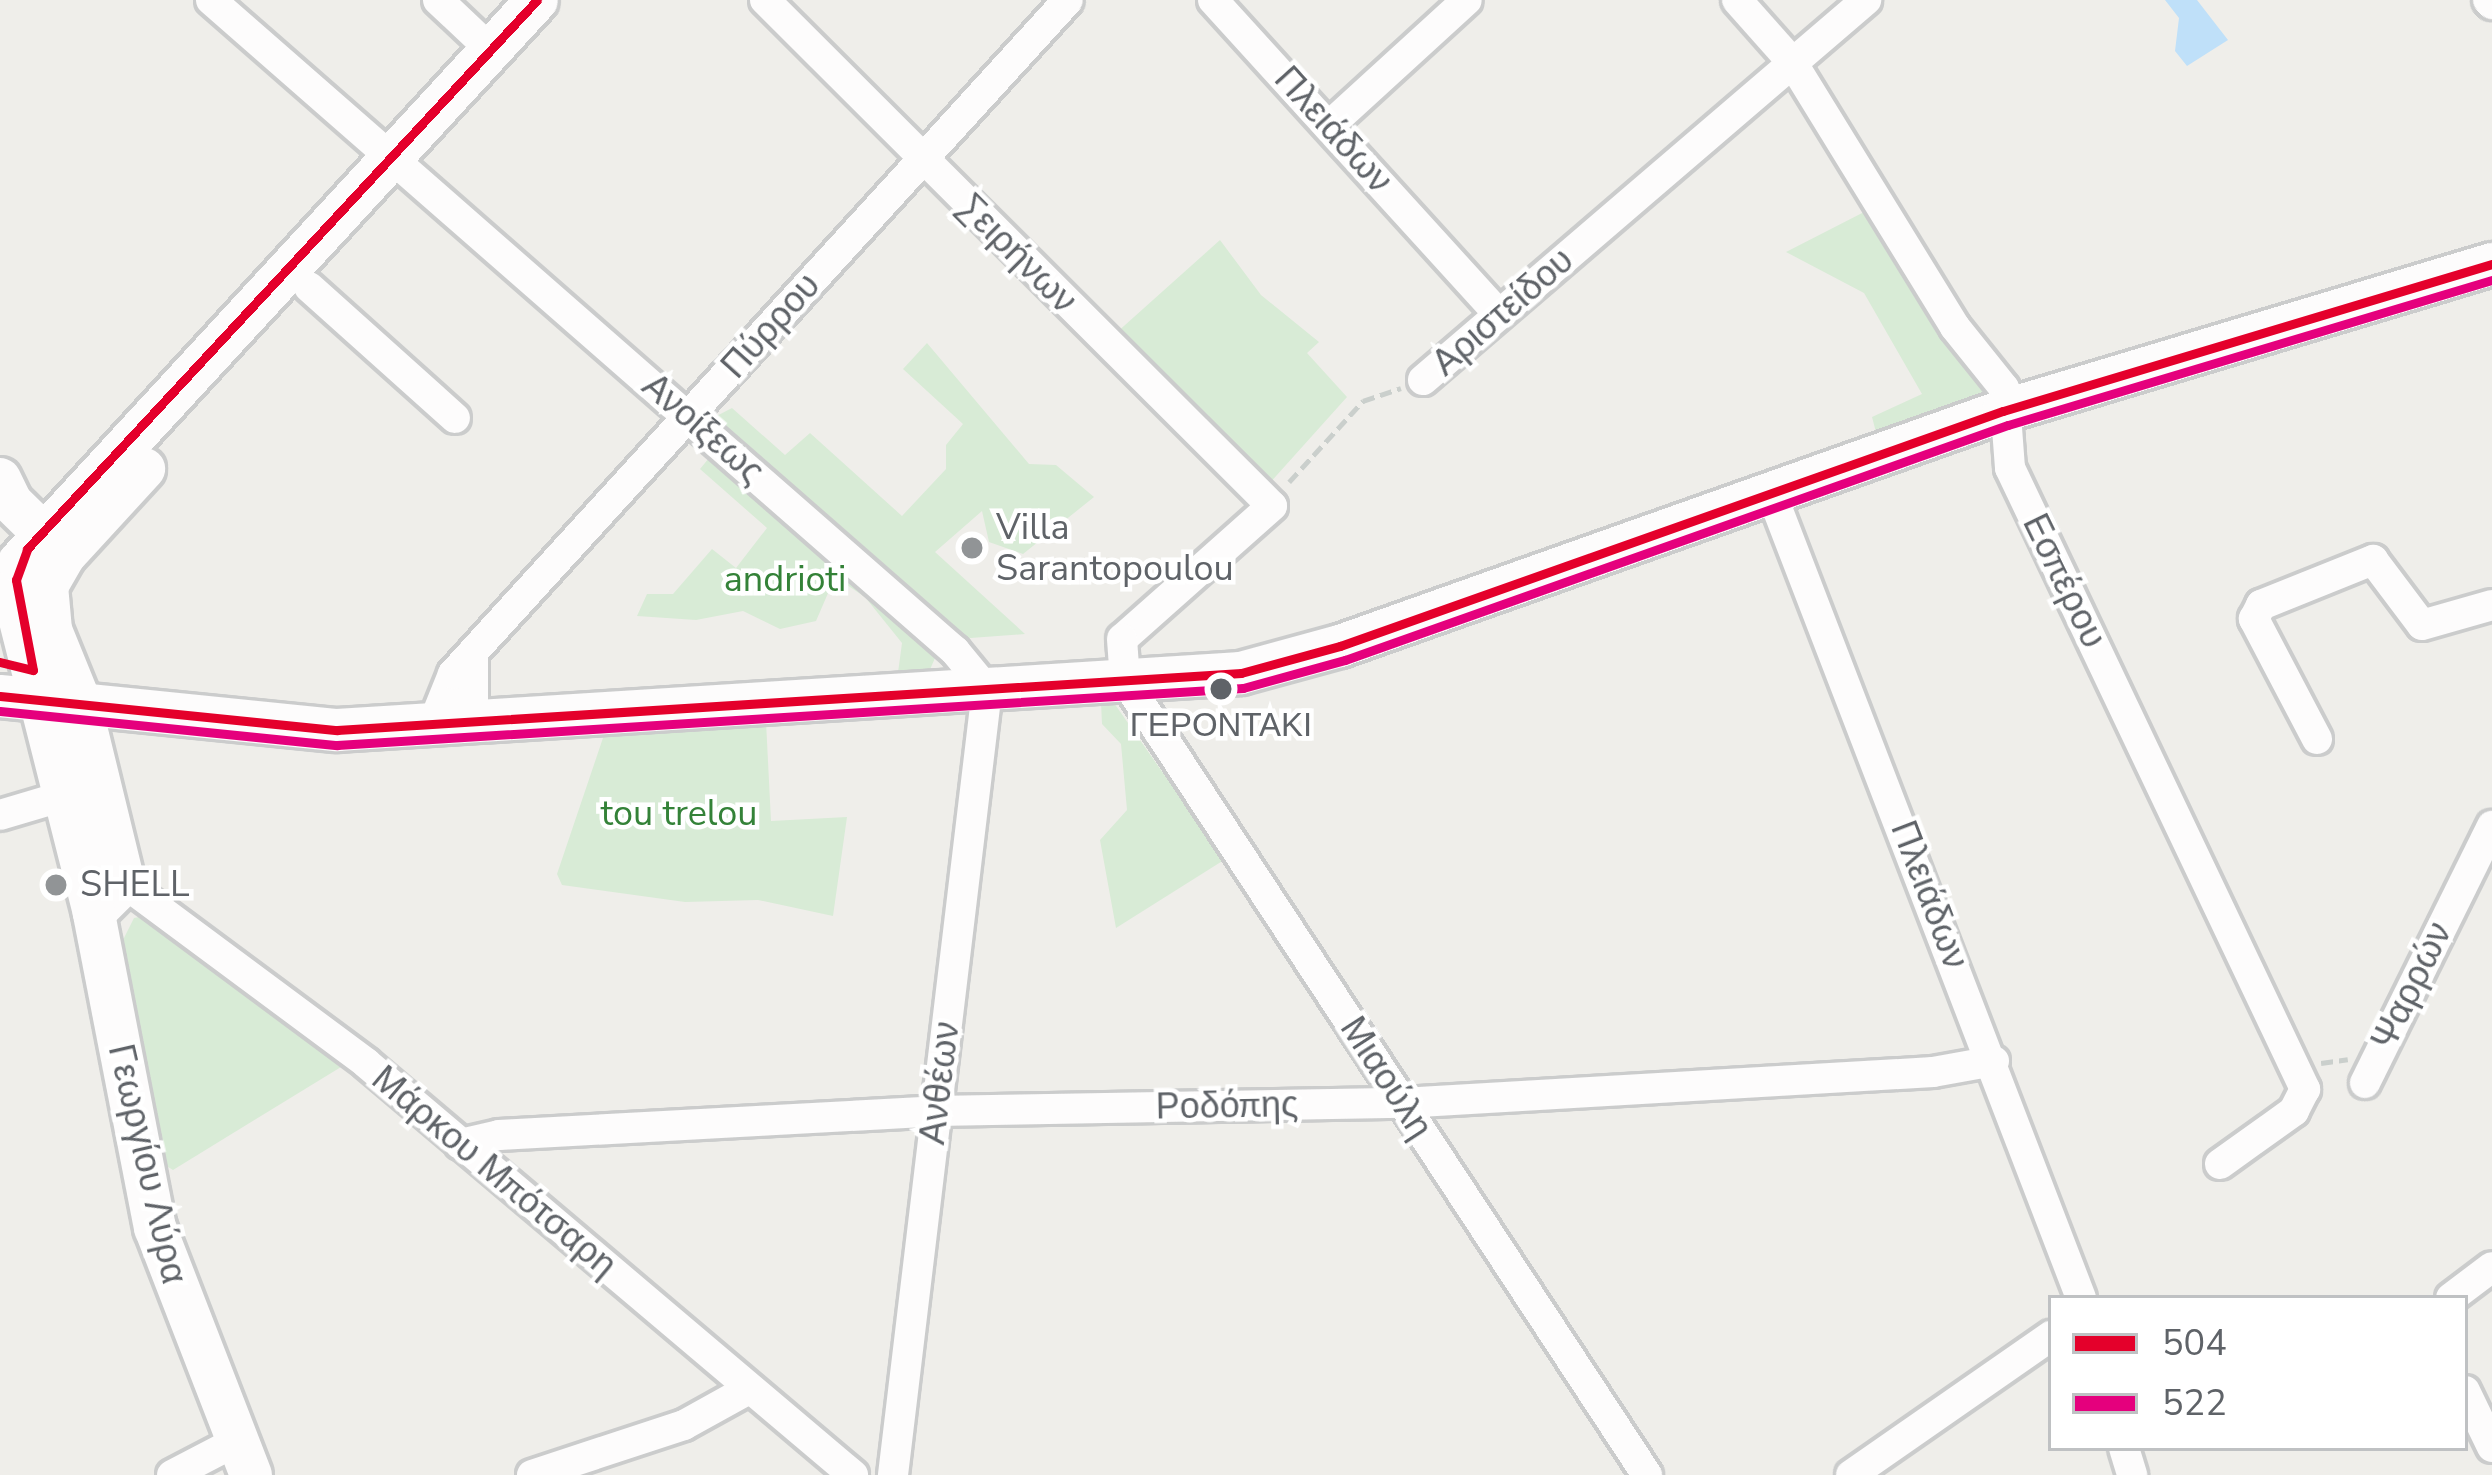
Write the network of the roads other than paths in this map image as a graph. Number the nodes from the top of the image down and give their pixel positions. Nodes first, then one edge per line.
1 (438, 0) edge
2 (537, 0) edge
3 (571, 0) edge
4 (765, 0) edge
5 (1068, 0) edge
6 (1213, 0) edge
7 (1467, 0) edge
8 (1737, 0) edge
9 (1865, 0) edge
10 (214, 1) edge
11 (491, 50) junction
12 (1792, 62) junction
13 (1330, 125) junction
14 (922, 160) junction
15 (401, 168) junction
16 (2492, 264) edge
17 (309, 286) junction
18 (1499, 314) junction
19 (1423, 380) road end
20 (2003, 411) junction
21 (689, 416) junction
22 (455, 418) dead end
23 (0, 479) edge
24 (1772, 495) junction
25 (53, 544) junction
26 (2492, 605) edge
27 (1125, 680) junction
28 (31, 686) edge
29 (987, 690) junction
30 (453, 725) junction
31 (2317, 739) dead end
32 (64, 796) junction
33 (0, 815) edge
34 (2492, 826) edge
35 (109, 898) junction
36 (1994, 1061) junction
37 (2369, 1073) road end
38 (1402, 1103) junction
39 (936, 1111) junction
40 (460, 1144) junction
41 (2220, 1164) dead end
42 (2492, 1267) edge
43 (2080, 1295) edge
44 (2455, 1295) edge
45 (2048, 1338) edge
46 (748, 1389) junction
47 (2468, 1397) edge
48 (2492, 1447) edge
49 (244, 1458) edge
50 (172, 1475) edge
51 (532, 1475) edge
52 (853, 1475) edge
53 (893, 1475) edge
54 (1646, 1475) edge
55 (1851, 1475) edge

1 - 11 street
2 - 11 main road
3 - 15 main road
4 - 14 street, Σειρήνων
5 - 14 street, Πύρρου
6 - 13 street, Πλειάδων
7 - 13 street
8 - 12 street, Εσπέρου
9 - 12 street, Αριστείδου
10 - 15 street, Ανοίξεως
11 - 15 main road
12 - 18 street, Αριστείδου
12 - 20 street, Εσπέρου
13 - 18 street, Πλειάδων
14 - 21 street, Πύρρου
14 - 27 street, Σειρήνων
15 - 17 main road
15 - 21 street, Ανοίξεως
15 - 25 main road
16 - 20 main road
17 - 22 street
17 - 25 main road
18 - 19 street, Αριστείδου
20 - 24 main road
20 - 41 street, Εσπέρου
21 - 29 street, Ανοίξεως
21 - 30 street, Πύρρου
23 - 25 main road
24 - 27 main road
24 - 36 street, Πλειάδων
25 - 28 main road, Γεωργίου Λύρα
26 - 31 street
27 - 29 main road
27 - 38 street, Μιαούλη
28 - 30 main road
28 - 32 main road, Γεωργίου Λύρα
28 - 35 main road, Γεωργίου Λύρα
29 - 30 main road
29 - 39 street, Ανθέων
32 - 33 street
32 - 35 main road, Γεωργίου Λύρα
34 - 37 street, Ψαρρών
35 - 40 street, Μάρκου Μπότσαρη
35 - 49 main road, Γεωργίου Λύρα
36 - 38 street, Ροδόπης
36 - 43 street, Πλειάδων
38 - 39 street, Ροδόπης
38 - 54 street, Μιαούλη
39 - 40 street, Ροδόπης
39 - 53 street, Ανθέων
40 - 46 street, Μάρκου Μπότσαρη
42 - 44 street
45 - 55 street
46 - 51 street
46 - 52 street, Μάρκου Μπότσαρη
47 - 48 street
49 - 50 street

